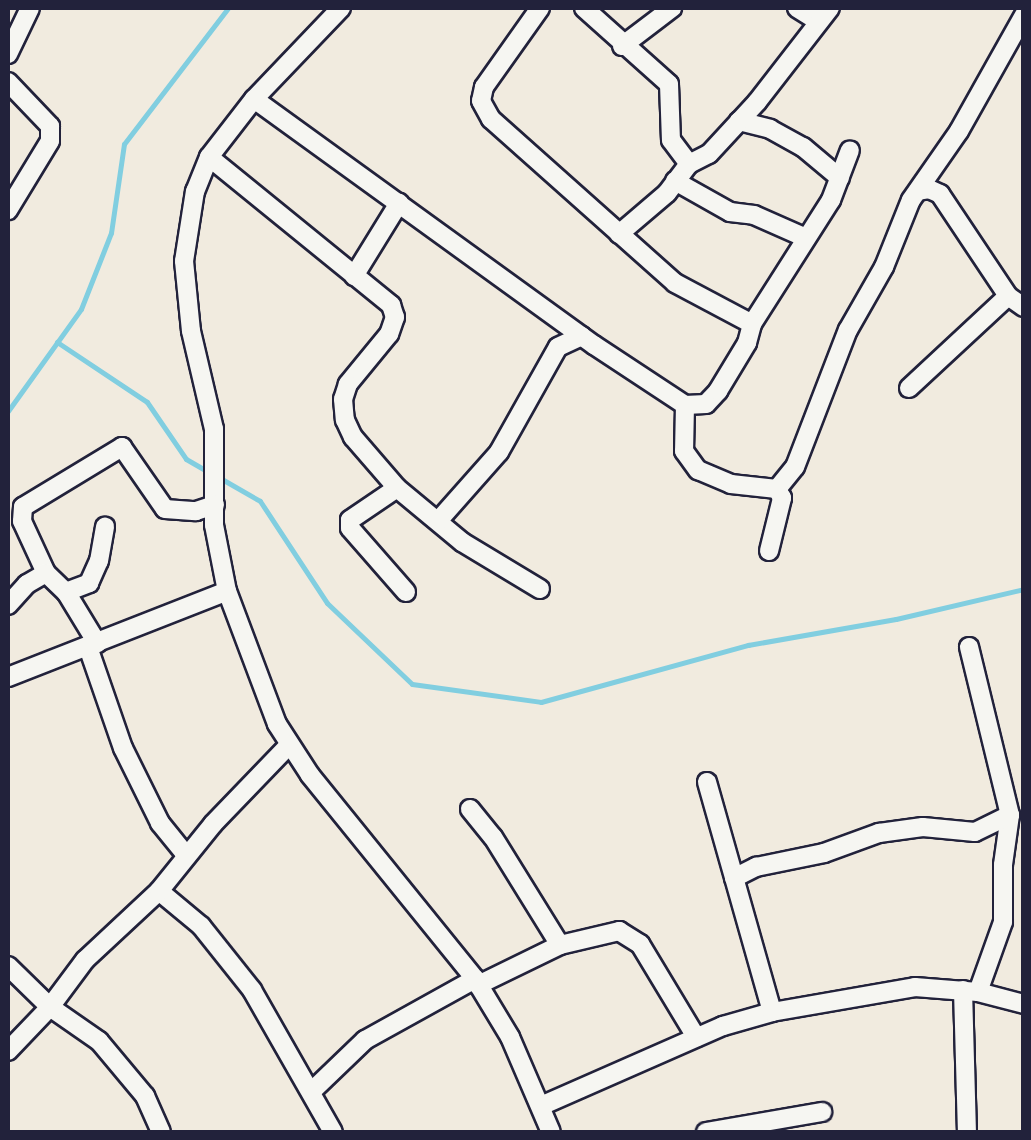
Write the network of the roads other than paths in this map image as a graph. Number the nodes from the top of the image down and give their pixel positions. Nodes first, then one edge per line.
1 (30, 8) edge
2 (341, 8) edge
3 (540, 8) edge
4 (584, 8) edge
5 (672, 8) edge
6 (796, 8) edge
7 (824, 14) edge
8 (1024, 15) edge
9 (622, 46) junction
10 (8, 54) edge
11 (8, 82) edge
12 (254, 100) junction
13 (740, 121) junction
14 (850, 150) dead end
15 (209, 157) junction
16 (690, 164) junction
17 (840, 178) junction
18 (675, 181) junction
19 (918, 191) junction
20 (399, 203) junction
21 (8, 210) edge
22 (619, 234) junction
23 (806, 238) junction
24 (354, 276) junction
25 (1008, 296) junction
26 (1024, 307) edge
27 (752, 324) junction
28 (582, 336) junction
29 (908, 388) dead end
30 (685, 404) junction
31 (397, 488) junction
32 (778, 490) junction
33 (215, 505) junction
34 (438, 522) junction
35 (105, 527) dead end
36 (769, 552) dead end
37 (46, 573) junction
38 (540, 589) dead end
39 (227, 591) junction
40 (66, 592) junction
41 (406, 592) dead end
42 (8, 605) edge
43 (93, 645) junction
44 (969, 647) dead end
45 (8, 677) edge
46 (289, 745) junction
47 (706, 782) dead end
48 (470, 810) dead end
49 (1010, 815) junction
50 (186, 855) junction
51 (734, 878) junction
52 (159, 892) junction
53 (560, 945) junction
54 (8, 966) edge
55 (477, 982) junction
56 (971, 991) junction
57 (1024, 1004) edge
58 (50, 1007) junction
59 (772, 1012) junction
60 (696, 1037) junction
61 (8, 1051) edge
62 (312, 1090) junction
63 (542, 1105) junction
64 (822, 1112) dead end
65 (162, 1132) edge
66 (333, 1132) edge
67 (551, 1132) edge
68 (709, 1132) edge
69 (967, 1132) edge

1 - 10 street
2 - 12 street
3 - 22 street
4 - 9 street
5 - 9 street
6 - 7 street
7 - 13 street
8 - 19 street
9 - 16 street
11 - 21 street
12 - 15 street
12 - 20 street
13 - 16 street
13 - 17 street
14 - 17 street
15 - 24 street
15 - 33 street
16 - 18 street
17 - 23 street
18 - 22 street
18 - 23 street
19 - 25 street
19 - 32 street
20 - 24 street
20 - 28 street
22 - 27 street
23 - 27 street
24 - 31 street
25 - 26 street
25 - 29 street
27 - 30 street
28 - 30 street
28 - 34 street
30 - 32 street
31 - 34 street
31 - 41 street
32 - 36 street
33 - 37 street
33 - 39 street
34 - 38 street
35 - 40 street
37 - 40 street
37 - 42 street
39 - 43 street
39 - 46 street
40 - 43 street
43 - 45 street
43 - 50 street
44 - 49 street
46 - 50 street
46 - 55 street
47 - 51 street
48 - 53 street
49 - 51 street
49 - 56 street
50 - 52 street
51 - 59 street
52 - 58 street
52 - 62 street
53 - 55 street
53 - 60 street
54 - 58 street
55 - 62 street
55 - 63 street
56 - 57 street
56 - 59 street
56 - 69 street
58 - 61 street
58 - 65 street
59 - 60 street
60 - 63 street
62 - 66 street
63 - 67 street
64 - 68 street

